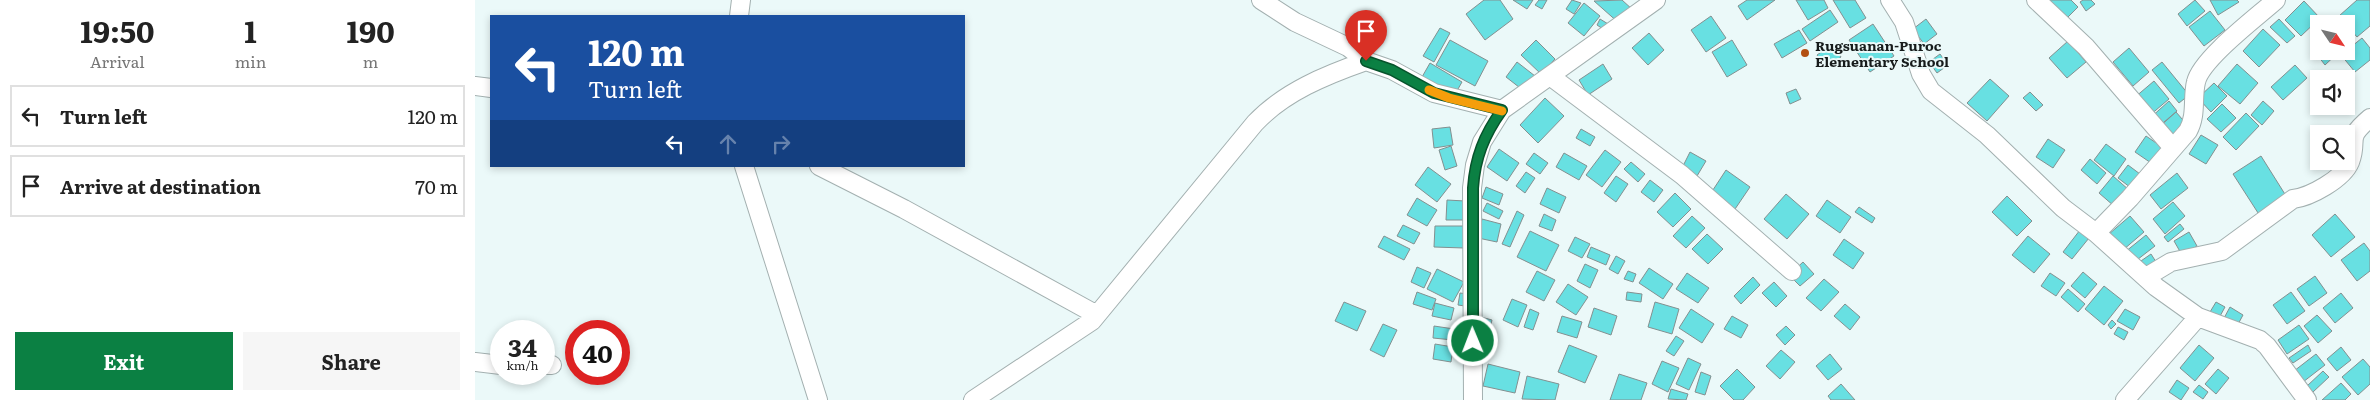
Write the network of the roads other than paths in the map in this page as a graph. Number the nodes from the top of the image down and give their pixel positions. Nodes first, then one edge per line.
1 (741, 0) edge
2 (1261, 0) edge
3 (1656, 0) edge
4 (1890, 0) edge
5 (2037, 0) edge
6 (2276, 0) edge
7 (739, 15) edge
8 (1366, 61) junction
9 (1550, 76) junction
10 (475, 86) edge
11 (490, 88) edge
12 (1502, 110) junction
13 (2370, 118) edge
14 (2173, 148) junction
15 (744, 167) edge
16 (821, 167) edge
17 (2096, 233) junction
18 (1792, 271) dead end
19 (2146, 277) junction
20 (1097, 315) junction
21 (2198, 317) junction
22 (475, 362) edge
23 (490, 364) edge
24 (818, 400) edge
25 (973, 400) edge
26 (1473, 400) edge
27 (2125, 400) edge
28 (2307, 400) edge

1 - 7 street
2 - 8 street
3 - 9 street
4 - 17 street
5 - 14 street
6 - 14 street
8 - 12 street
8 - 20 street
9 - 12 street
9 - 18 street
10 - 11 street
12 - 26 street
13 - 19 street
14 - 17 street
15 - 24 street
16 - 20 street
17 - 19 street
19 - 21 street
20 - 25 street
21 - 27 street
21 - 28 street
22 - 23 street

